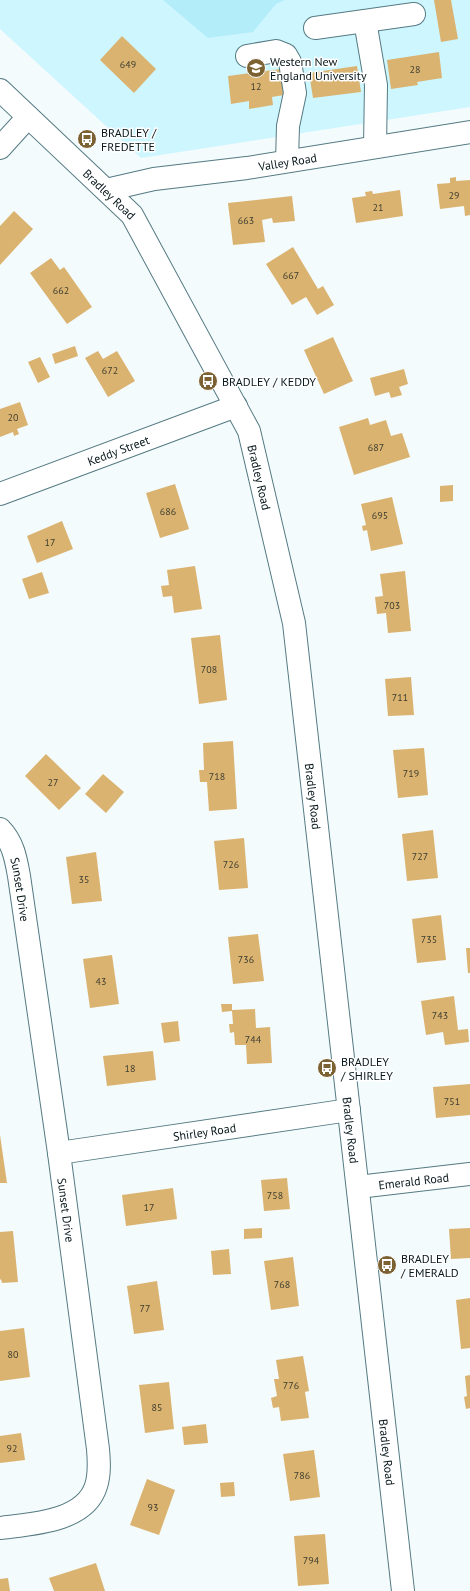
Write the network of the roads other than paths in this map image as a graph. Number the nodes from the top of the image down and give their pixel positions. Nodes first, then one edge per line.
1 (414, 14) dead end
2 (365, 21) junction
3 (315, 28) dead end
4 (247, 56) dead end
5 (0, 90) edge
6 (28, 117) junction
7 (470, 132) edge
8 (375, 147) junction
9 (0, 148) edge
10 (287, 161) junction
11 (106, 190) junction
12 (236, 406) junction
13 (0, 494) edge
14 (0, 829) edge
15 (349, 1110) junction
16 (59, 1152) junction
17 (470, 1174) edge
18 (358, 1187) junction
19 (0, 1528) edge
20 (403, 1591) edge

1 - 2 street
2 - 3 street
2 - 8 street
4 - 10 street
5 - 6 street, Bradley Road
6 - 9 street
6 - 11 street, Bradley Road
7 - 8 street, Valley Road
8 - 10 street, Valley Road
10 - 11 street, Valley Road
11 - 12 street, Bradley Road
12 - 13 street, Keddy Street
12 - 15 street, Bradley Road
14 - 16 street, Sunset Drive
15 - 16 street, Shirley Road
15 - 18 street, Bradley Road
16 - 19 street, Sunset Drive
17 - 18 street, Emerald Road
18 - 20 street, Bradley Road

